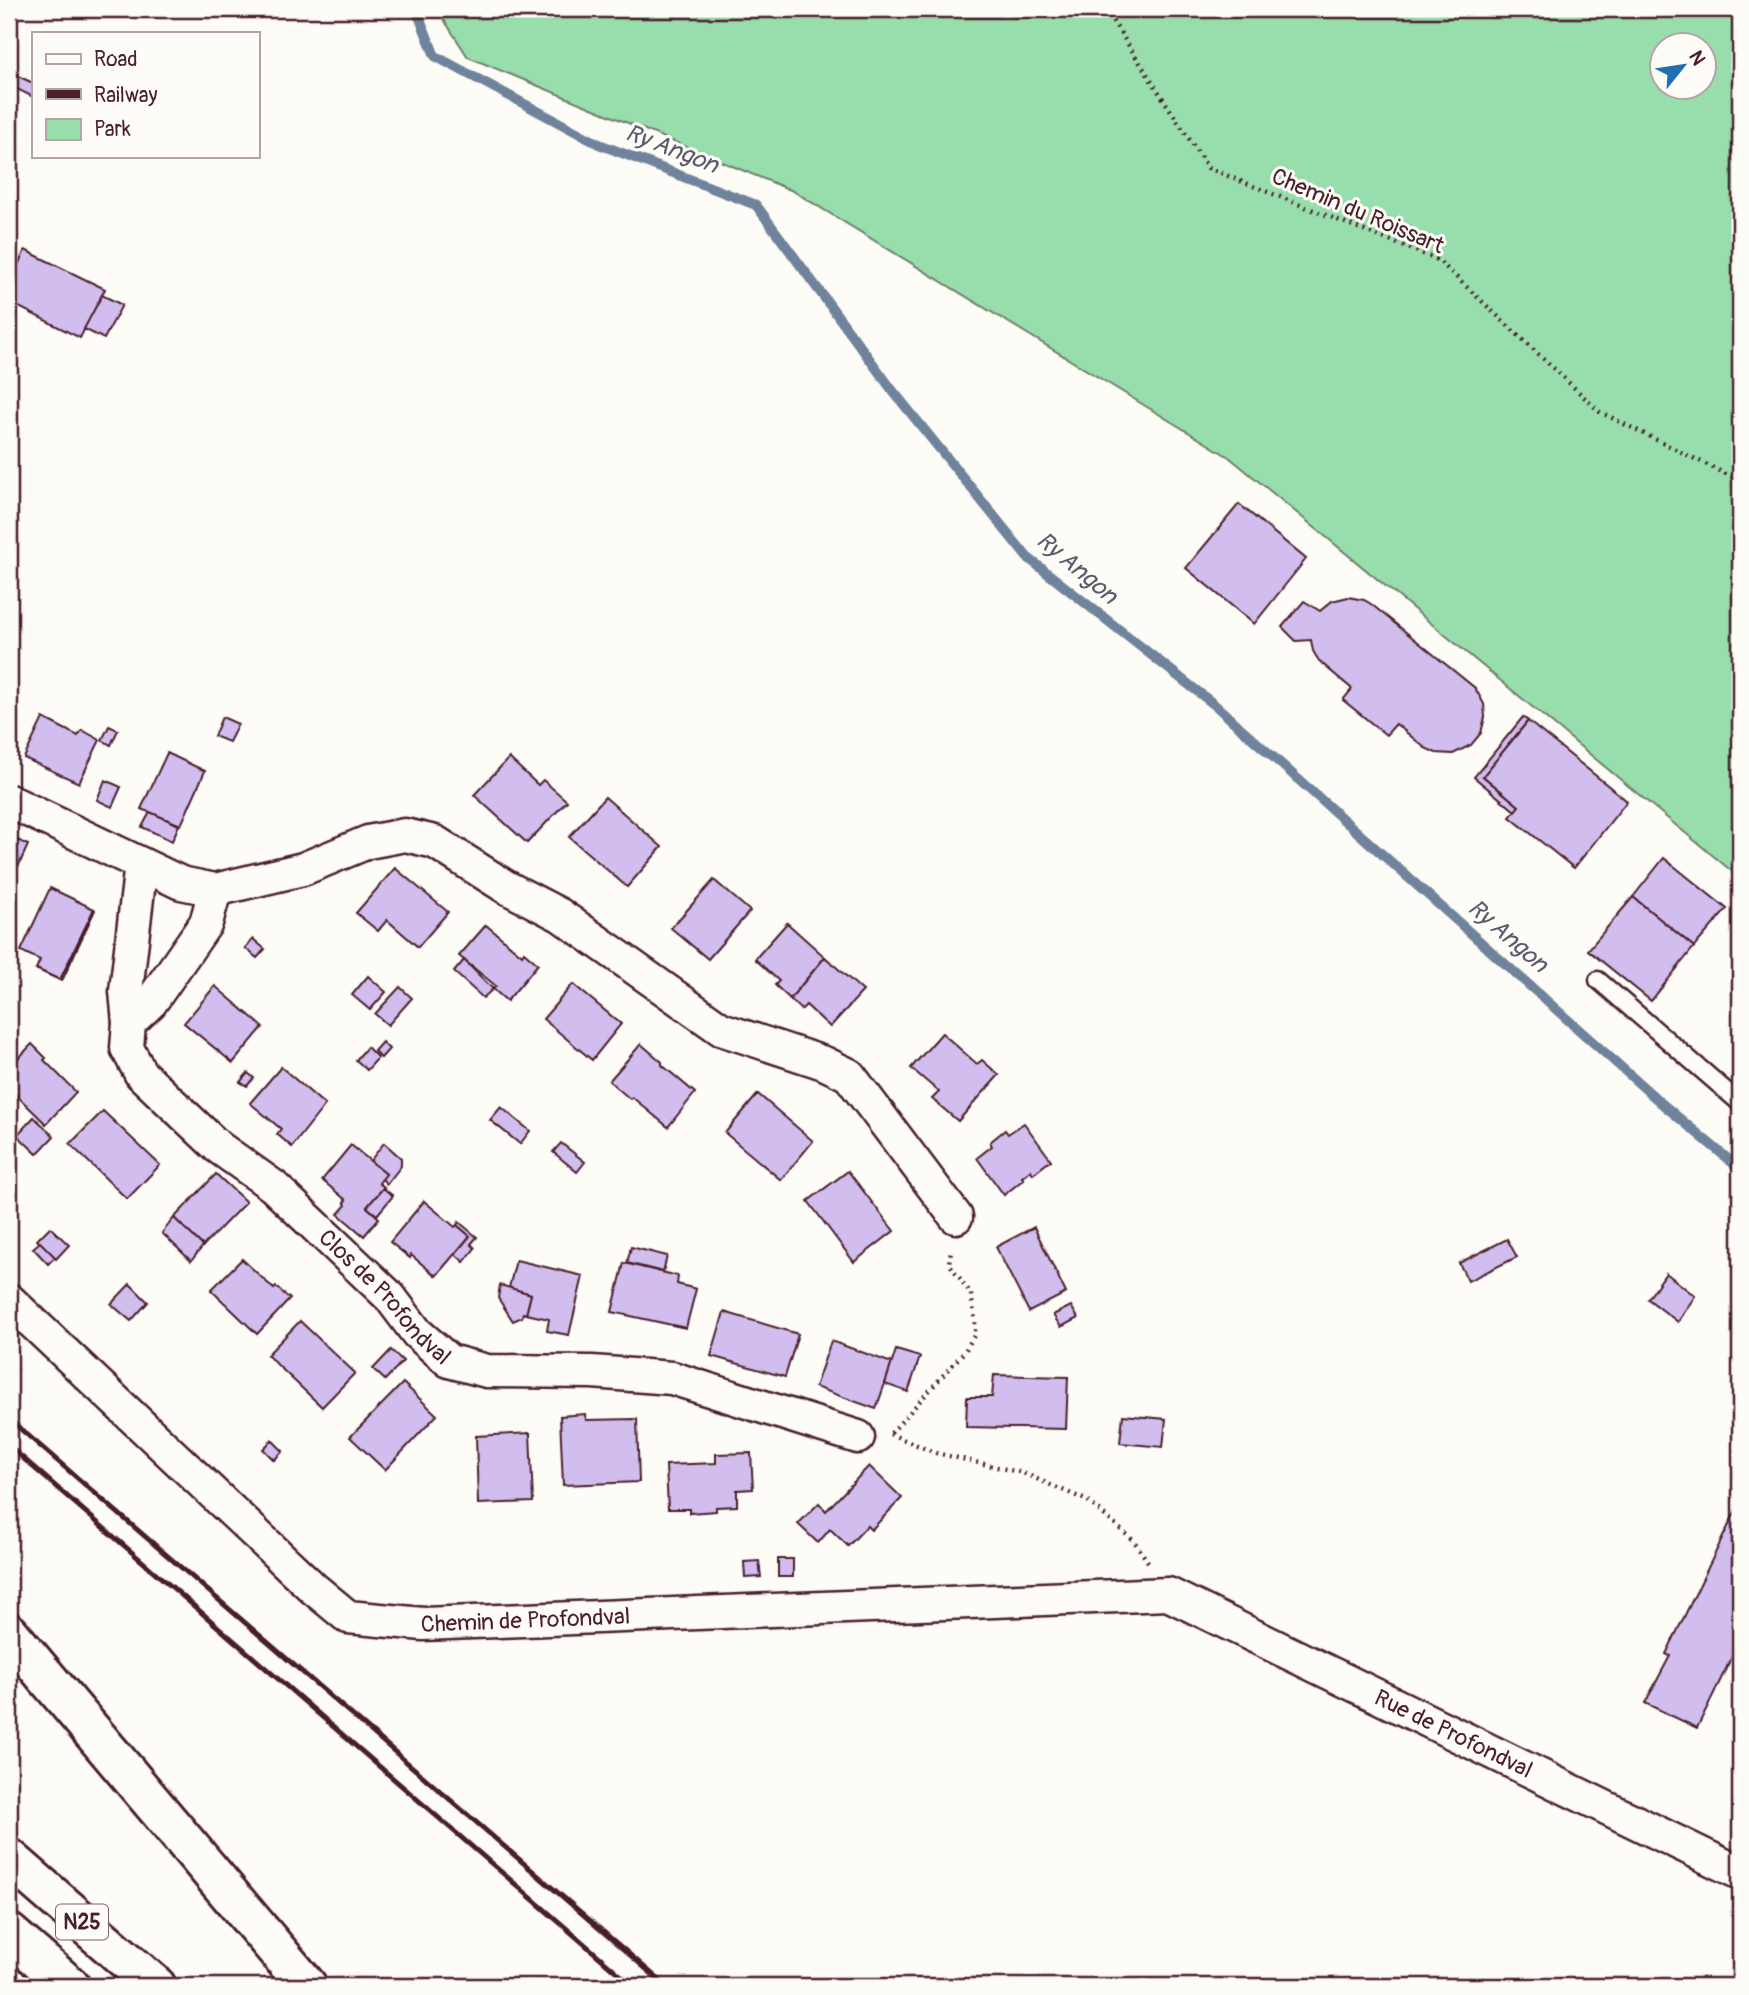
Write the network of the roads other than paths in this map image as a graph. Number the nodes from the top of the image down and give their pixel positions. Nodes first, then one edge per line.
1 (9, 801) edge
2 (141, 864) junction
3 (215, 890) junction
4 (1598, 980) dead end
5 (129, 1023) junction
6 (1740, 1103) edge
7 (956, 1217) road end
8 (9, 1300) edge
9 (858, 1437) road end
10 (1168, 1594) joint
11 (9, 1633) edge
12 (9, 1858) edge
13 (1740, 1873) edge
14 (9, 1933) edge
15 (70, 1986) edge
16 (156, 1986) edge
17 (307, 1986) edge

1 - 2 street
2 - 3 street
2 - 5 street, Clos de Profondval
3 - 5 street
3 - 7 street
4 - 6 lane
5 - 9 street, Clos de Profondval
8 - 10 street, Chemin de Profondval
10 - 13 street, Rue de Profondval
11 - 17 highway
12 - 16 highway, N25
14 - 15 highway, N25

